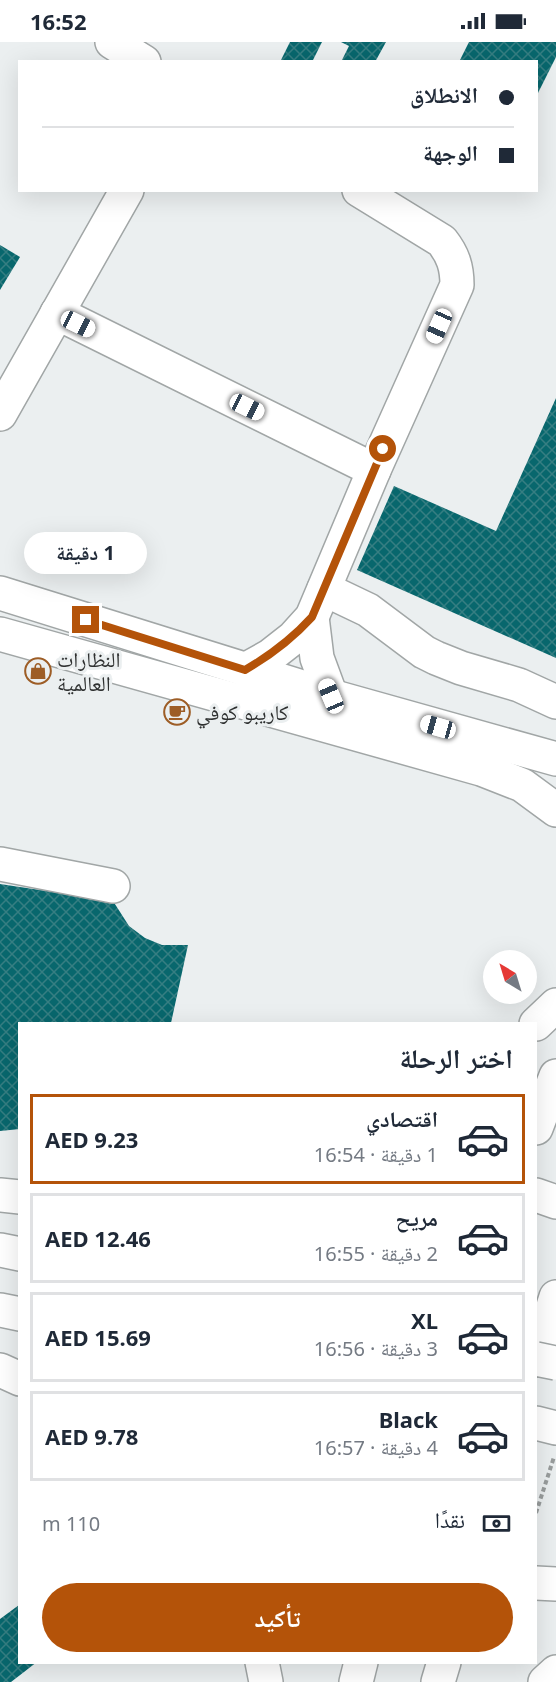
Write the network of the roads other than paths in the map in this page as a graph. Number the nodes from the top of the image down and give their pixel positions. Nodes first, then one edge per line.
1 (112, 42) edge
2 (141, 60) edge
3 (126, 192) edge
4 (362, 192) edge
5 (57, 313) junction
6 (0, 414) edge
7 (374, 470) junction
8 (0, 593) edge
9 (318, 603) junction
10 (0, 634) edge
11 (245, 670) junction
12 (331, 696) junction
13 (556, 702) edge
14 (556, 759) edge
15 (556, 810) edge
16 (0, 864) edge
17 (113, 886) dead end
18 (556, 1005) edge
19 (537, 1023) edge
20 (556, 1076) edge
21 (537, 1125) edge
22 (0, 1195) edge
23 (537, 1195) edge
24 (18, 1197) edge
25 (556, 1202) edge
26 (0, 1250) edge
27 (18, 1254) edge
28 (556, 1297) edge
29 (0, 1310) edge
30 (18, 1314) edge
31 (537, 1357) edge
32 (537, 1360) edge
33 (556, 1364) edge
34 (0, 1370) edge
35 (18, 1378) edge
36 (537, 1423) edge
37 (556, 1428) edge
38 (537, 1583) edge
39 (556, 1584) edge
40 (262, 1664) edge
41 (360, 1664) edge
42 (443, 1664) edge
43 (556, 1672) edge
44 (266, 1682) edge
45 (356, 1682) edge
46 (438, 1682) edge
47 (545, 1682) edge

1 - 2 main road
3 - 5 main road
4 - 7 main road
5 - 6 main road
5 - 7 main road
7 - 9 main road
8 - 11 main road
9 - 11 main road
9 - 12 main road
9 - 13 main road
10 - 15 main road
11 - 12 main road
12 - 14 main road
16 - 17 main road
18 - 19 main road
20 - 21 main road
22 - 24 main road
23 - 25 main road
26 - 27 main road
28 - 31 main road
29 - 30 main road
32 - 33 main road, bridge
34 - 35 main road
36 - 37 main road
38 - 39 main road
40 - 44 main road
41 - 45 main road
42 - 46 main road
43 - 47 main road

